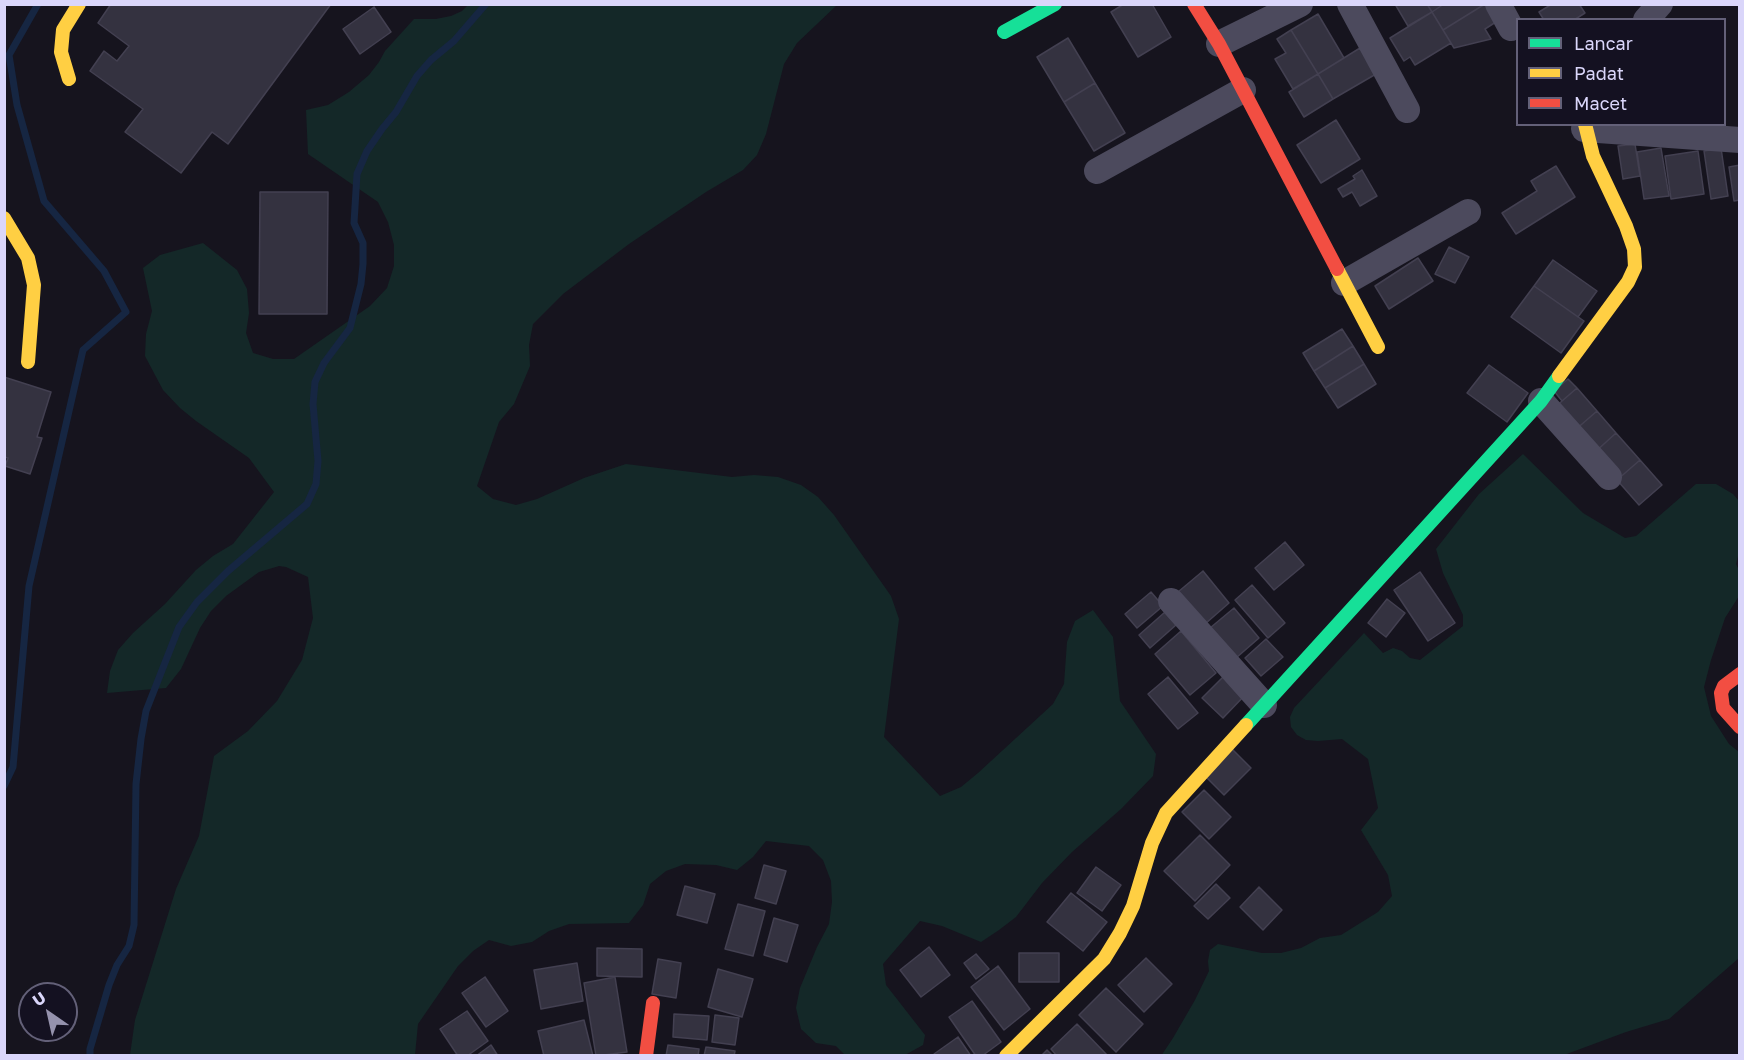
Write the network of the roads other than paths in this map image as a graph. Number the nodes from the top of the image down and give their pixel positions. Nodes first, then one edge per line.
1 (79, 4) edge
2 (1055, 4) edge
3 (1194, 4) edge
4 (1300, 4) edge
5 (1350, 4) edge
6 (1498, 4) edge
7 (1660, 4) edge
8 (1648, 18) edge
9 (1511, 28) dead end
10 (1004, 32) dead end
11 (1219, 44) junction
12 (69, 79) dead end
13 (1243, 90) junction
14 (1407, 110) dead end
15 (1585, 127) edge
16 (1740, 140) edge
17 (1097, 171) dead end
18 (1468, 212) dead end
19 (4, 218) edge
20 (1344, 283) junction
21 (1378, 347) dead end
22 (27, 362) dead end
23 (1541, 401) junction
24 (1609, 477) dead end
25 (1172, 602) dead end
26 (1740, 674) edge
27 (1264, 705) junction
28 (1740, 728) edge
29 (653, 1003) dead end
30 (646, 1056) edge
31 (1006, 1056) edge

1 - 12 street
2 - 10 street
3 - 11 street
4 - 11 street
5 - 14 street
6 - 9 street
7 - 8 street
11 - 13 street
13 - 17 street
13 - 20 street
15 - 16 street
15 - 23 street
18 - 20 street
19 - 22 street
20 - 21 street
23 - 24 street
23 - 27 street
25 - 27 street
26 - 28 street
27 - 31 street
29 - 30 street

